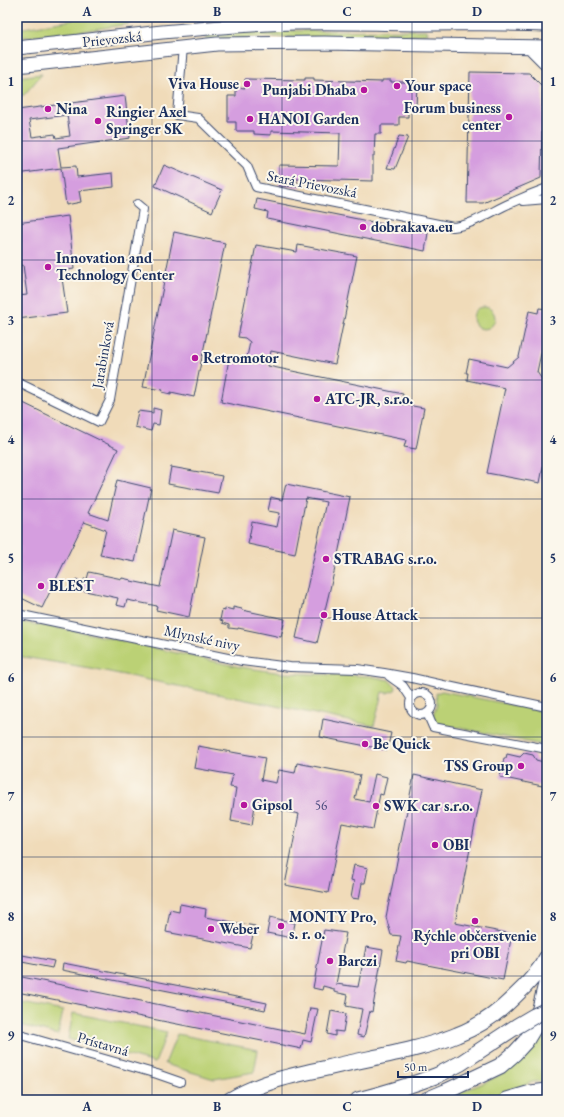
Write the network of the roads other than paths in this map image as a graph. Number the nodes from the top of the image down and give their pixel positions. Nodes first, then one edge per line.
1 (537, 17) edge
2 (526, 24) junction
3 (547, 25) edge
4 (547, 40) edge
5 (183, 47) junction
6 (530, 47) junction
7 (547, 47) edge
8 (17, 48) edge
9 (547, 64) edge
10 (17, 66) edge
11 (547, 188) edge
12 (547, 199) edge
13 (512, 202) junction
14 (137, 204) dead end
15 (17, 382) edge
16 (17, 614) edge
17 (384, 672) junction
18 (412, 678) junction
19 (443, 685) junction
20 (419, 695) junction
21 (547, 707) edge
22 (427, 713) junction
23 (547, 750) edge
24 (547, 957) edge
25 (547, 980) edge
26 (547, 1010) edge
27 (17, 1034) edge
28 (180, 1082) dead end
29 (547, 1091) edge
30 (441, 1096) edge
31 (230, 1100) edge
32 (358, 1100) edge
33 (426, 1100) edge
34 (507, 1100) edge

1 - 2 main road
2 - 3 main road, Prievozská
2 - 8 main road, Prievozská
4 - 6 main road
5 - 6 main road, Prievozská
5 - 10 main road, Prievozská
5 - 13 street, Stará Prievozská
6 - 7 main road, Prievozská
6 - 9 main road
11 - 13 street, Stará Prievozská
12 - 13 street, Stará Prievozská
14 - 15 street, Jarabinková
16 - 17 street, Mlynské nivy
17 - 18 street, Mlynské nivy
17 - 20 street, Mlynské nivy
18 - 19 street, Mlynské nivy
18 - 20 street, Mlynské nivy
19 - 20 street
19 - 21 street, Mlynské nivy
20 - 22 street, Mlynské nivy
20 - 22 street, Mlynské nivy
22 - 23 street
24 - 31 highway
25 - 30 highway
26 - 32 highway, bridge
27 - 28 street, Prístavná
29 - 34 highway
30 - 33 highway

